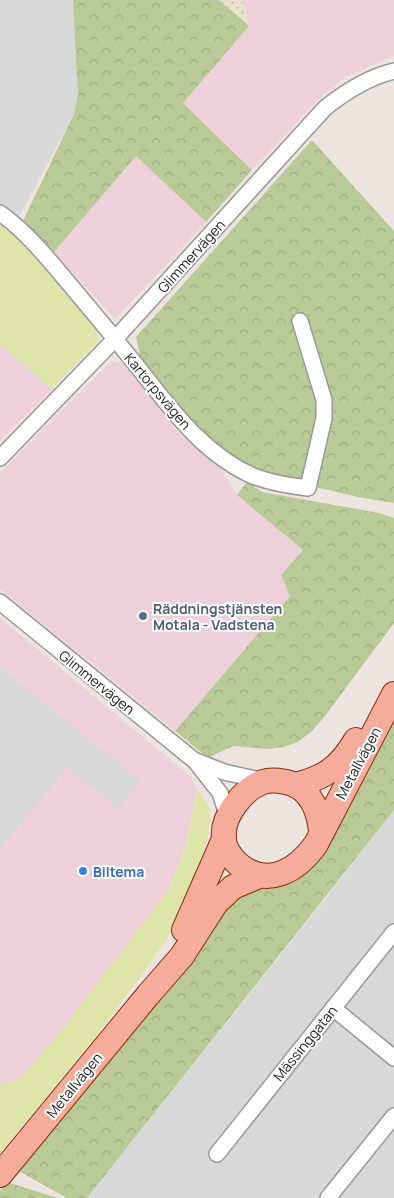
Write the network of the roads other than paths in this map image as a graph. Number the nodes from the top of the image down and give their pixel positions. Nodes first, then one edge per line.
1 (394, 71) edge
2 (0, 213) edge
3 (300, 321) dead end
4 (115, 339) junction
5 (0, 458) edge
6 (0, 602) edge
7 (394, 685) edge
8 (394, 694) edge
9 (195, 761) junction
10 (264, 781) junction
11 (295, 785) junction
12 (226, 828) junction
13 (322, 831) junction
14 (259, 876) junction
15 (394, 932) edge
16 (148, 995) junction
17 (333, 1008) junction
18 (394, 1058) edge
19 (394, 1116) edge
20 (217, 1154) dead end
21 (0, 1175) edge
22 (328, 1198) edge

1 - 4 street, Glimmervägen
2 - 4 street, Kartorpsvägen
3 - 4 street, Kartorpsvägen
4 - 5 street, Glimmervägen
6 - 9 street, Glimmervägen
7 - 11 main road, Metallvägen
8 - 13 main road, Metallvägen
9 - 10 street, Glimmervägen
9 - 12 street, Glimmervägen
10 - 11 main road
10 - 12 main road
11 - 13 main road
12 - 14 main road
12 - 16 main road, Metallvägen
13 - 14 main road
14 - 16 main road, Metallvägen
15 - 17 street, Mässinggatan
16 - 21 main road, Metallvägen
17 - 18 street
17 - 20 street, Mässinggatan
19 - 22 street

